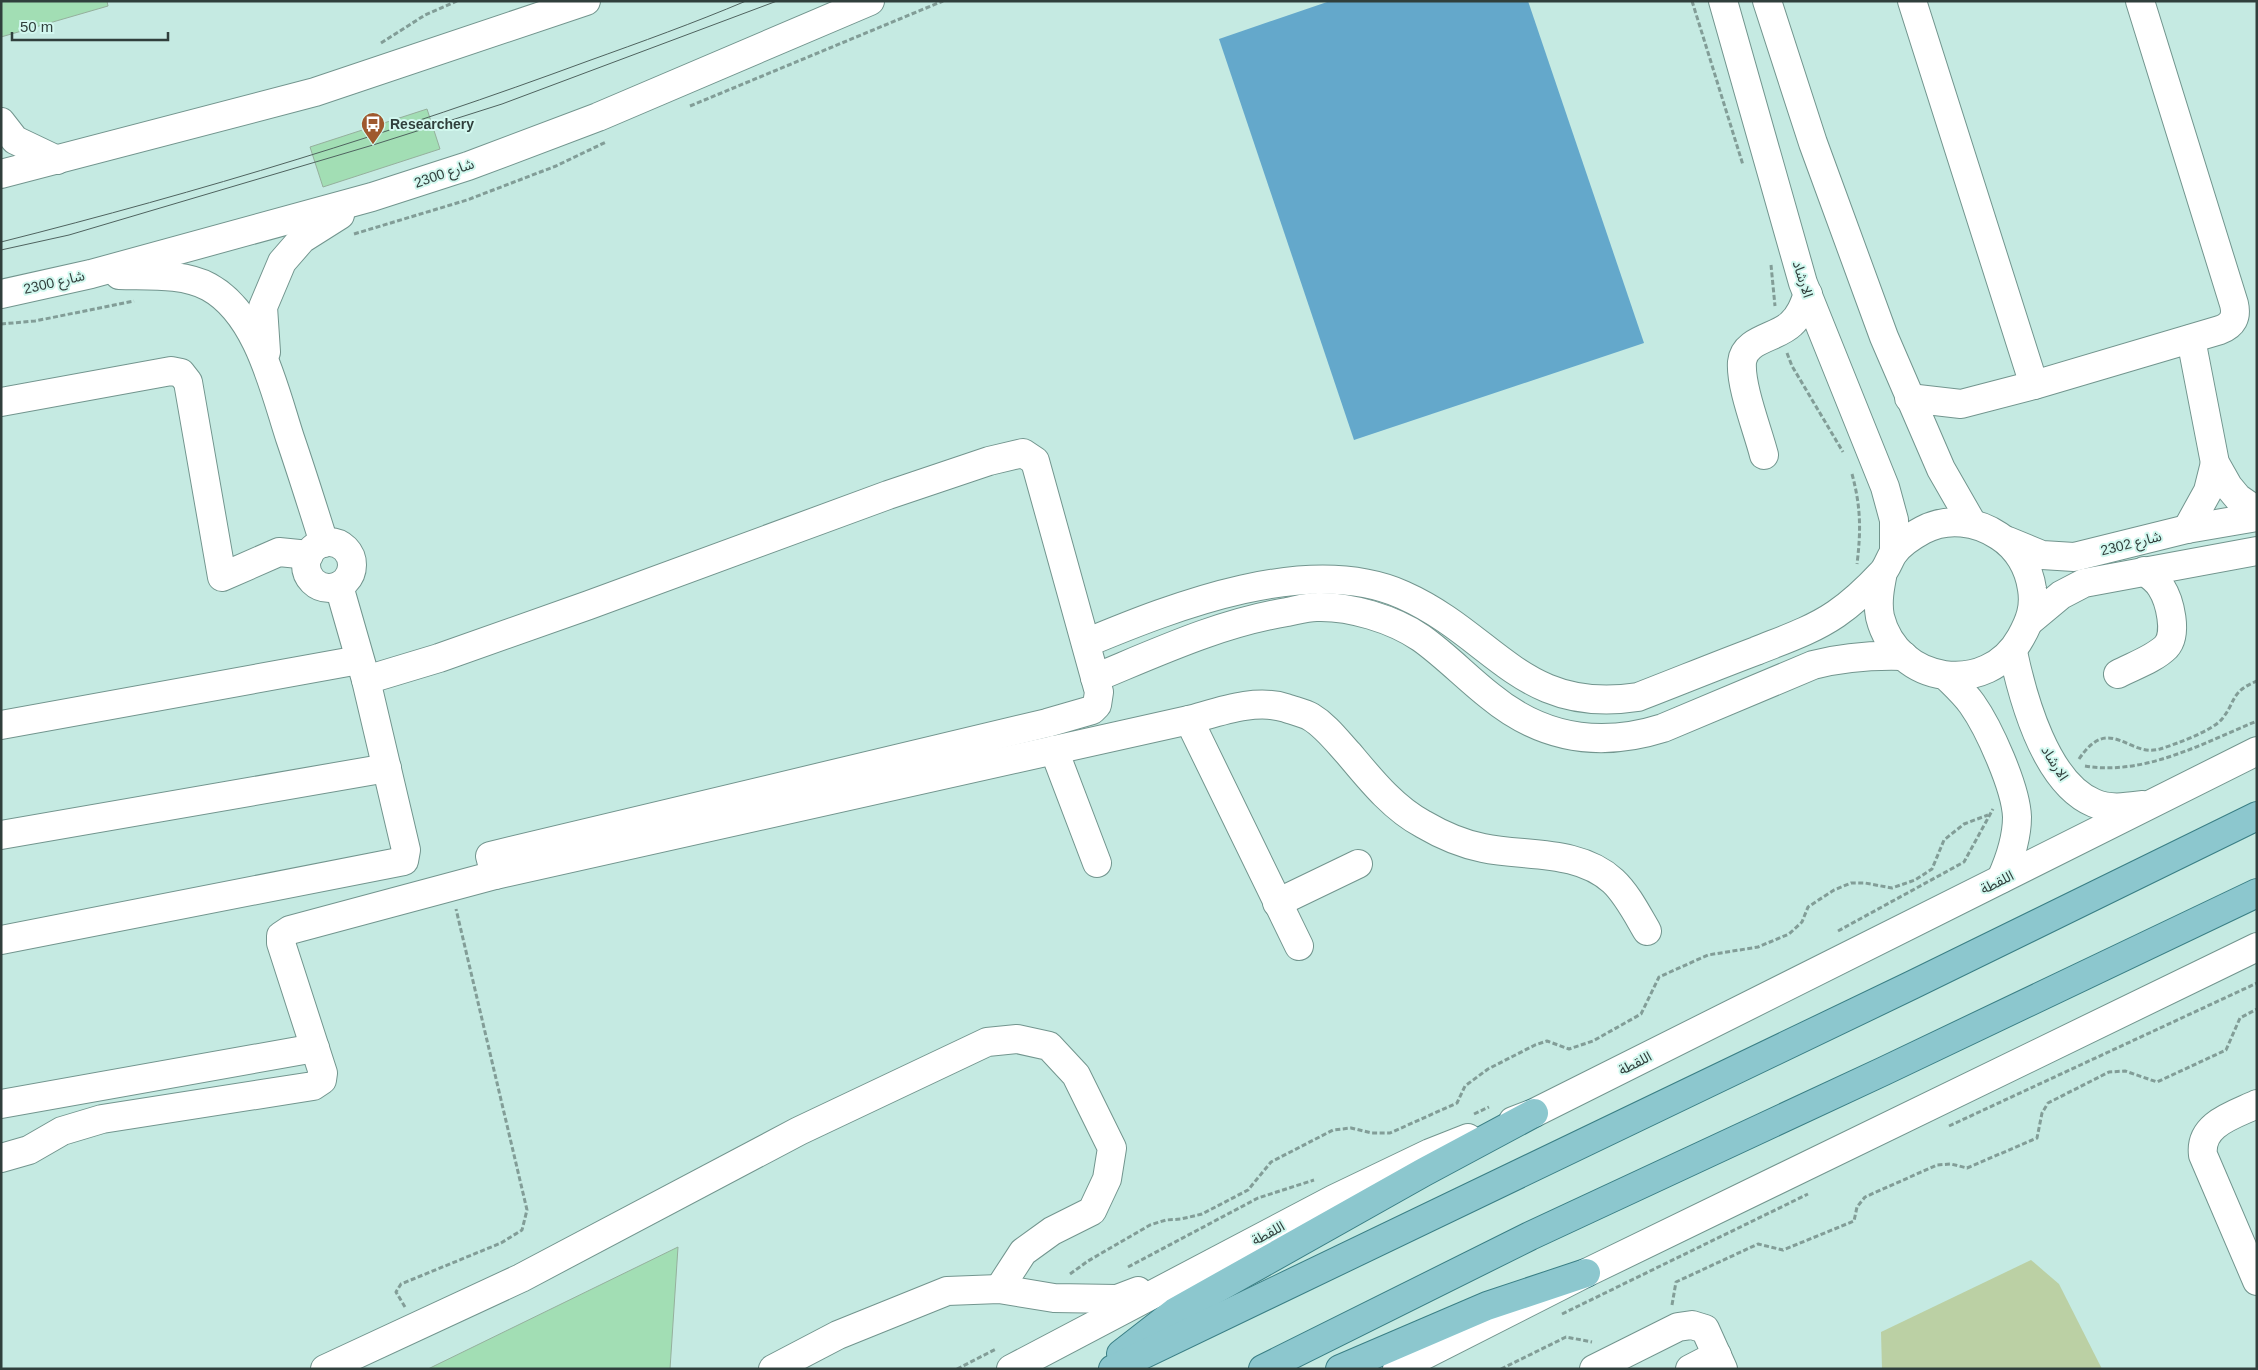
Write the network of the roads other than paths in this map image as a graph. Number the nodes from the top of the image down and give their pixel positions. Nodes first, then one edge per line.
1 (586, 1) edge
2 (870, 1) edge
3 (1723, 1) edge
4 (1767, 1) edge
5 (1912, 1) edge
6 (2140, 1) edge
7 (1, 122) edge
8 (57, 160) junction
9 (1, 174) edge
10 (372, 197) junction
11 (90, 274) junction
12 (1, 294) edge
13 (1808, 294) junction
14 (1779, 332) junction
15 (2191, 339) junction
16 (1829, 348) junction
17 (266, 364) junction
18 (2034, 385) junction
19 (1909, 398) junction
20 (1, 402) edge
21 (1961, 404) junction
22 (1926, 438) junction
23 (1764, 455) dead end
24 (2215, 463) junction
25 (2257, 511) edge
26 (2257, 517) edge
27 (1972, 523) junction
28 (2187, 529) junction
29 (2007, 541) junction
30 (317, 549) junction
31 (2257, 550) edge
32 (1889, 562) junction
33 (2182, 564) junction
34 (2144, 571) junction
35 (338, 586) junction
36 (2167, 599) junction
37 (2031, 620) junction
38 (1086, 643) junction
39 (2013, 652) junction
40 (1904, 656) junction
41 (363, 670) junction
42 (2118, 674) dead end
43 (1946, 676) junction
44 (1095, 678) junction
45 (1189, 720) junction
46 (1, 725) edge
47 (1054, 750) junction
48 (2257, 751) edge
49 (386, 768) junction
50 (2155, 804) junction
51 (2257, 816) edge
52 (1, 835) edge
53 (1097, 863) dead end
54 (1358, 864) dead end
55 (495, 875) junction
56 (2001, 879) junction
57 (2257, 893) edge
58 (1277, 903) junction
59 (1647, 931) dead end
60 (1, 940) edge
61 (1299, 946) dead end
62 (2257, 948) edge
63 (314, 1048) junction
64 (158, 1076) junction
65 (1, 1104) edge
66 (2257, 1104) edge
67 (1534, 1113) junction
68 (102, 1119) junction
69 (1, 1158) edge
70 (1325, 1189) junction
71 (1586, 1272) junction
72 (2257, 1281) edge
73 (999, 1289) junction
74 (1596, 1356) edge
75 (1006, 1358) edge
76 (1720, 1362) edge
77 (325, 1369) edge
78 (773, 1369) edge
79 (1104, 1369) edge
80 (1113, 1369) edge
81 (1262, 1369) edge
82 (1340, 1369) edge
83 (1397, 1369) edge
84 (1690, 1369) edge

1 - 8 street
2 - 10 street, شارع 2300
3 - 13 street, الارشاد
4 - 19 street
5 - 18 street
6 - 15 street
7 - 8 street
8 - 9 street
10 - 11 street, شارع 2300
10 - 17 street
11 - 12 street, شارع 2300
11 - 17 street
13 - 14 street
13 - 16 street, الارشاد
14 - 16 street
14 - 23 street
15 - 18 street
15 - 24 street
16 - 32 street, الارشاد
17 - 30 street
18 - 21 street
19 - 21 street
19 - 22 street
20 - 30 street
21 - 22 street
22 - 27 street
24 - 25 street
24 - 28 street
26 - 28 street, شارع 2302
27 - 29 street
27 - 32 street
28 - 29 street, شارع 2302
29 - 37 street
30 - 35 street
30 - 35 street
31 - 33 street, شارع 2302
32 - 38 street
32 - 40 street
33 - 34 street, شارع 2302
33 - 36 street
34 - 36 street
34 - 37 street, شارع 2302
35 - 41 street
36 - 42 street
37 - 39 street
38 - 41 street
38 - 44 street
39 - 43 street
39 - 50 street, الارشاد
40 - 43 street
40 - 44 street
41 - 46 street
41 - 49 street
43 - 56 street
44 - 55 street
45 - 47 street
45 - 58 street
45 - 59 street
47 - 53 street
47 - 55 street
48 - 50 street, اللقطة
49 - 52 street
49 - 60 street
50 - 56 street, اللقطة
51 - 80 main road
54 - 58 street
55 - 63 street
56 - 67 street, اللقطة
57 - 81 main road
58 - 61 street
62 - 71 street
63 - 64 street
63 - 68 street
64 - 65 street
64 - 68 street
66 - 72 street
67 - 70 street, اللقطة
67 - 79 main road
68 - 69 street
70 - 73 street
70 - 75 street, اللقطة
71 - 82 main road
71 - 83 street
73 - 77 street
73 - 78 street
74 - 76 street
76 - 84 street

